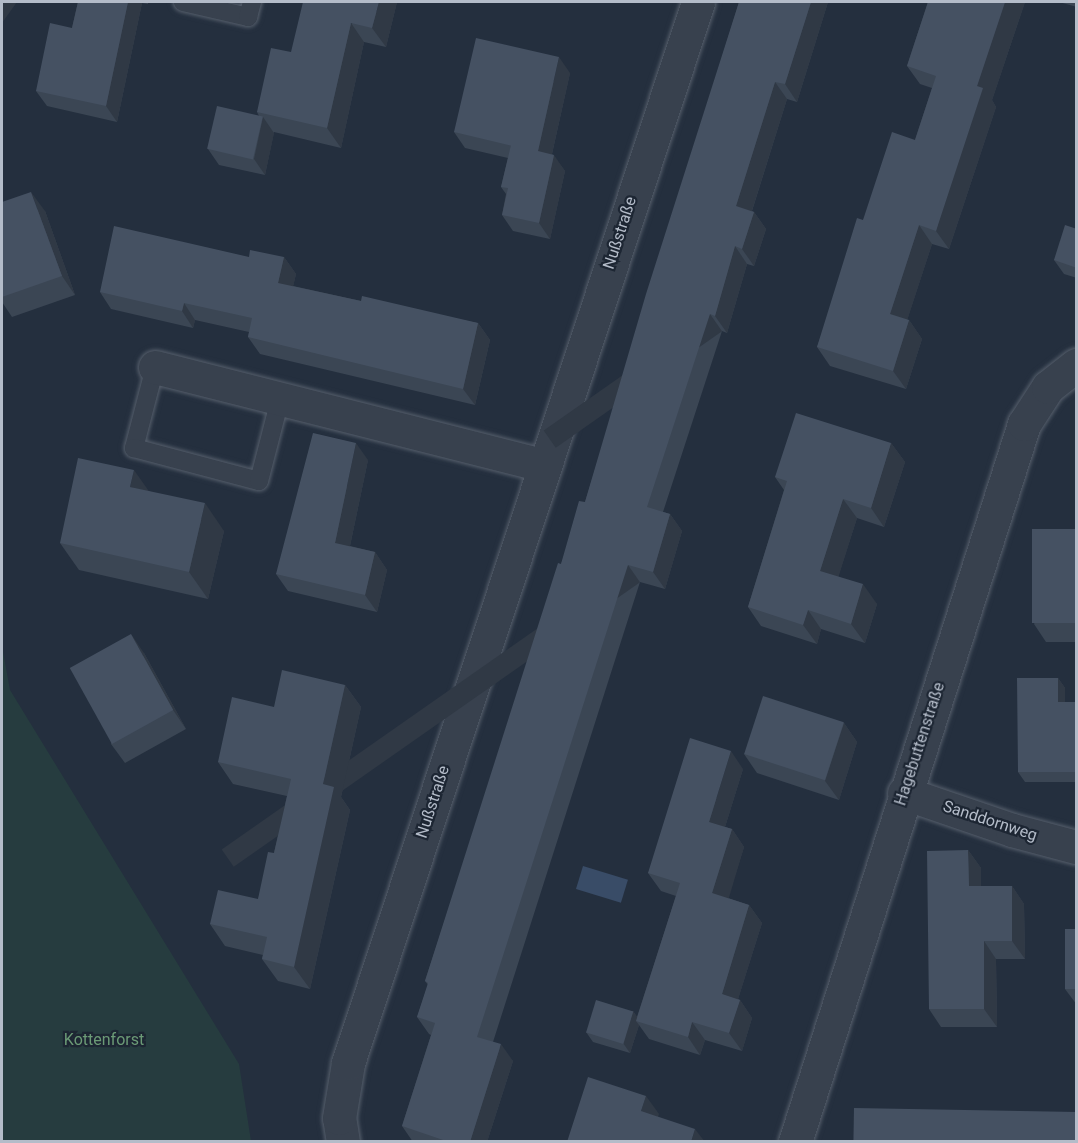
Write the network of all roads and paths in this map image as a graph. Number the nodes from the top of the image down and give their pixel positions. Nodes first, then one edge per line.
1 (183, 2) edge
2 (252, 2) edge
3 (698, 2) edge
4 (1077, 364) edge
5 (155, 367) joint
6 (280, 399) junction
7 (543, 465) junction
8 (904, 793) junction
9 (1077, 847) edge
10 (344, 1142) edge
11 (795, 1142) edge

1 - 2 lane
3 - 7 street, Nußstraße
4 - 8 street, Hagebuttenstraße
5 - 6 street
5 - 6 lane
6 - 7 street
7 - 10 street, Nußstraße
8 - 9 street, Sanddornweg
8 - 11 street, Hagebuttenstraße

